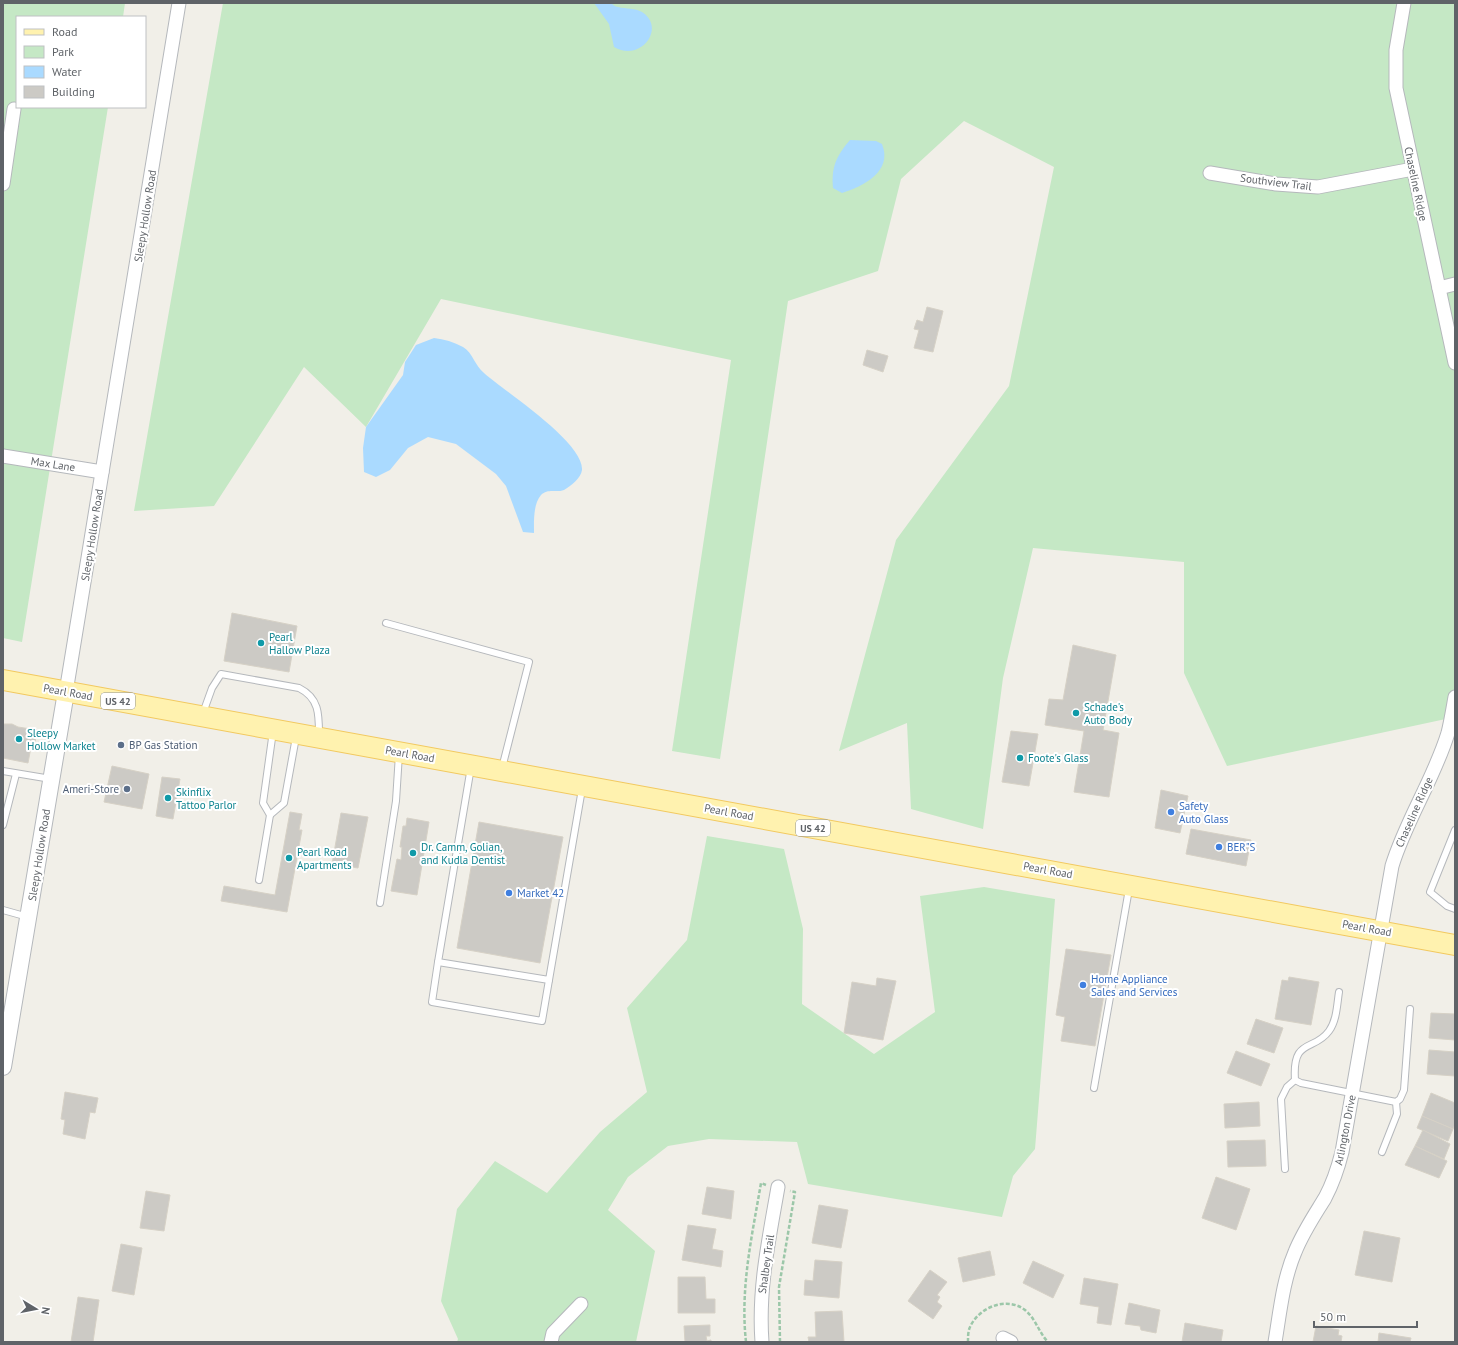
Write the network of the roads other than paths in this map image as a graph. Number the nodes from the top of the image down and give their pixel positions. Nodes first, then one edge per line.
1 (179, 3) edge
2 (1404, 3) edge
3 (14, 109) dead end
4 (5, 163) edge
5 (1413, 169) junction
6 (1210, 172) dead end
7 (3, 184) edge
8 (1455, 284) edge
9 (1439, 288) junction
10 (1455, 363) edge
11 (3, 456) edge
12 (102, 472) junction
13 (386, 623) dead end
14 (3, 680) edge
15 (66, 692) junction
16 (1455, 696) edge
17 (202, 716) junction
18 (274, 730) junction
19 (297, 734) junction
20 (319, 738) junction
21 (399, 752) junction
22 (471, 766) junction
23 (3, 771) edge
24 (501, 771) junction
25 (16, 774) junction
26 (51, 780) junction
27 (583, 786) junction
28 (270, 815) junction
29 (3, 824) edge
30 (1455, 830) edge
31 (259, 880) dead end
32 (1130, 885) junction
33 (380, 903) dead end
34 (1455, 909) edge
35 (3, 910) edge
36 (29, 917) junction
37 (1380, 931) junction
38 (1455, 945) edge
39 (438, 962) junction
40 (549, 980) junction
41 (1340, 992) dead end
42 (1410, 1009) dead end
43 (3, 1067) edge
44 (1295, 1080) junction
45 (1094, 1088) dead end
46 (1351, 1094) junction
47 (1396, 1102) junction
48 (1382, 1152) dead end
49 (1285, 1169) dead end
50 (778, 1187) road end
51 (581, 1304) dead end
52 (551, 1342) edge
53 (762, 1342) edge
54 (1275, 1342) edge

1 - 12 street, Sleepy Hollow Road
2 - 5 street, Chaseline Ridge
3 - 4 street
4 - 7 street
5 - 6 street, Southview Trail
5 - 9 street, Chaseline Ridge
8 - 9 street
9 - 10 street, Chaseline Ridge
11 - 12 street, Max Lane
12 - 15 street, Sleepy Hollow Road
13 - 24 lane
14 - 15 main road, Pearl Road / US 42
15 - 17 main road, Pearl Road / US 42
15 - 26 street, Sleepy Hollow Road
16 - 37 street, Chaseline Ridge
17 - 18 main road, Pearl Road / US 42
17 - 20 lane
18 - 19 main road, Pearl Road / US 42
18 - 28 lane
19 - 20 main road, Pearl Road / US 42
19 - 28 lane
20 - 21 main road, Pearl Road / US 42
21 - 22 main road, Pearl Road / US 42
21 - 33 lane
22 - 24 main road, Pearl Road / US 42
22 - 39 lane
23 - 25 lane
24 - 27 main road, Pearl Road / US 42
25 - 26 lane
25 - 29 lane
26 - 36 street, Sleepy Hollow Road
27 - 32 main road, Pearl Road / US 42
27 - 40 lane
28 - 31 lane
30 - 34 lane
32 - 37 main road, Pearl Road / US 42
32 - 45 lane
35 - 36 lane
36 - 43 street, Sleepy Hollow Road
37 - 38 main road, Pearl Road / US 42
37 - 46 street, Arlington Drive
39 - 40 lane
39 - 40 lane
41 - 44 lane
42 - 47 lane
44 - 46 lane
44 - 49 lane
46 - 47 lane
46 - 54 street, Arlington Drive
47 - 48 lane
50 - 53 street, Shalbey Trail
51 - 52 street

